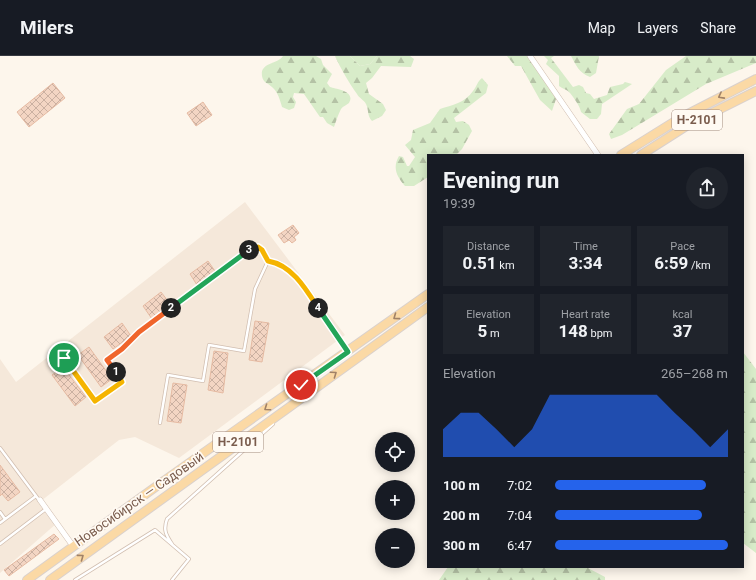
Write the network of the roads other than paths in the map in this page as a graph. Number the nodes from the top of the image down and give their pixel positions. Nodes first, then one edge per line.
1 (530, 56) edge
2 (756, 79) edge
3 (756, 91) edge
4 (597, 154) edge
5 (623, 154) edge
6 (643, 154) edge
7 (268, 261) junction
8 (427, 295) edge
9 (427, 308) edge
10 (348, 352) junction
11 (64, 358) dead end
12 (300, 399) junction
13 (160, 423) dead end
14 (0, 448) edge
15 (36, 496) junction
16 (40, 500) joint
17 (46, 509) junction
18 (0, 512) edge
19 (5, 519) junction
20 (0, 522) edge
21 (0, 544) edge
22 (172, 544) junction
23 (73, 546) junction
24 (27, 580) edge
25 (50, 580) edge
26 (75, 580) edge
27 (172, 580) edge

1 - 4 street
2 -> 5 main road
3 - 6 main road, Н-2101
7 - 10 street
7 - 11 lane
7 - 13 lane
8 -> 10 main road, Новосибирск — Садовый / Н-2101
12 -> 9 main road, Новосибирск — Садовый / Н-2101
10 -> 23 main road, Новосибирск — Садовый / Н-2101
12 - 22 lane
25 -> 12 main road, Новосибирск — Садовый / Н-2101
14 - 15 lane
15 - 16 lane
15 - 19 lane
16 - 17 street
17 - 21 lane
17 - 23 street
18 - 19 lane
19 - 20 lane
22 - 26 lane
22 - 27 lane
23 - 24 main road, Новосибирск — Садовый / Н-2101

